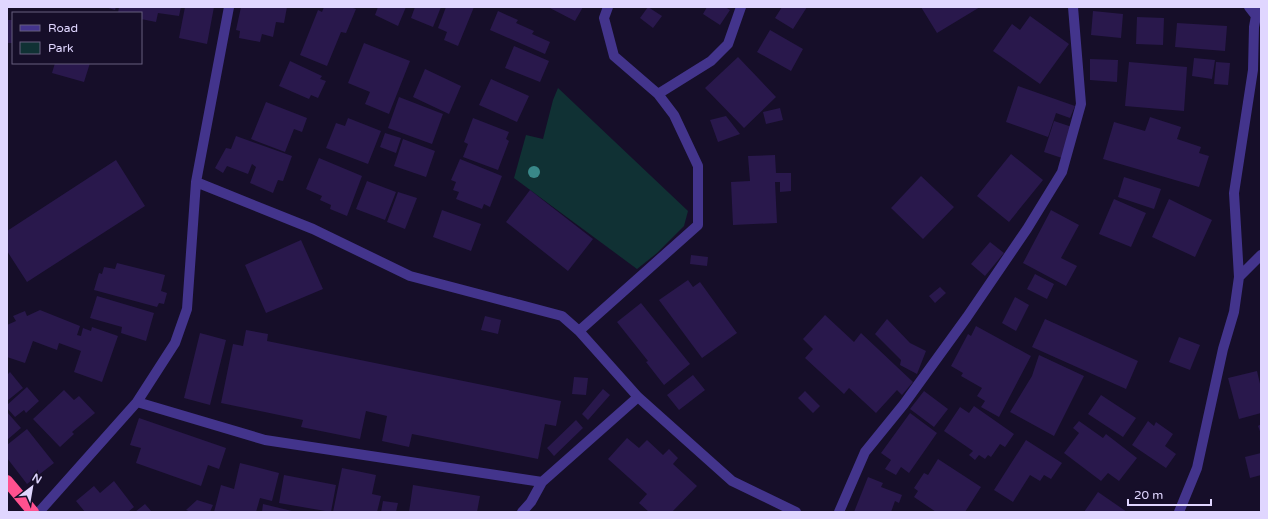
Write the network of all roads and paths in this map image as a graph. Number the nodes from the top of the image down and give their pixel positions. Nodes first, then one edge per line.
1 (229, 7) edge
2 (608, 7) edge
3 (741, 7) edge
4 (1073, 7) edge
5 (1249, 7) edge
6 (1258, 12) edge
7 (658, 94) junction
8 (196, 182) junction
9 (1261, 255) edge
10 (1239, 277) junction
11 (579, 331) junction
12 (638, 397) junction
13 (137, 402) junction
14 (7, 482) edge
15 (542, 482) junction
16 (33, 512) edge
17 (39, 512) edge
18 (522, 512) edge
19 (796, 512) edge
20 (839, 512) edge
21 (1179, 512) edge

1 - 8 street
2 - 7 street
3 - 7 street
4 - 20 street
5 - 6 street
6 - 10 street
7 - 11 street
8 - 11 street
8 - 13 street
9 - 10 street
10 - 21 street
11 - 12 street
12 - 15 street
12 - 19 street
13 - 15 street
13 - 17 street
14 - 16 highway
15 - 18 street

